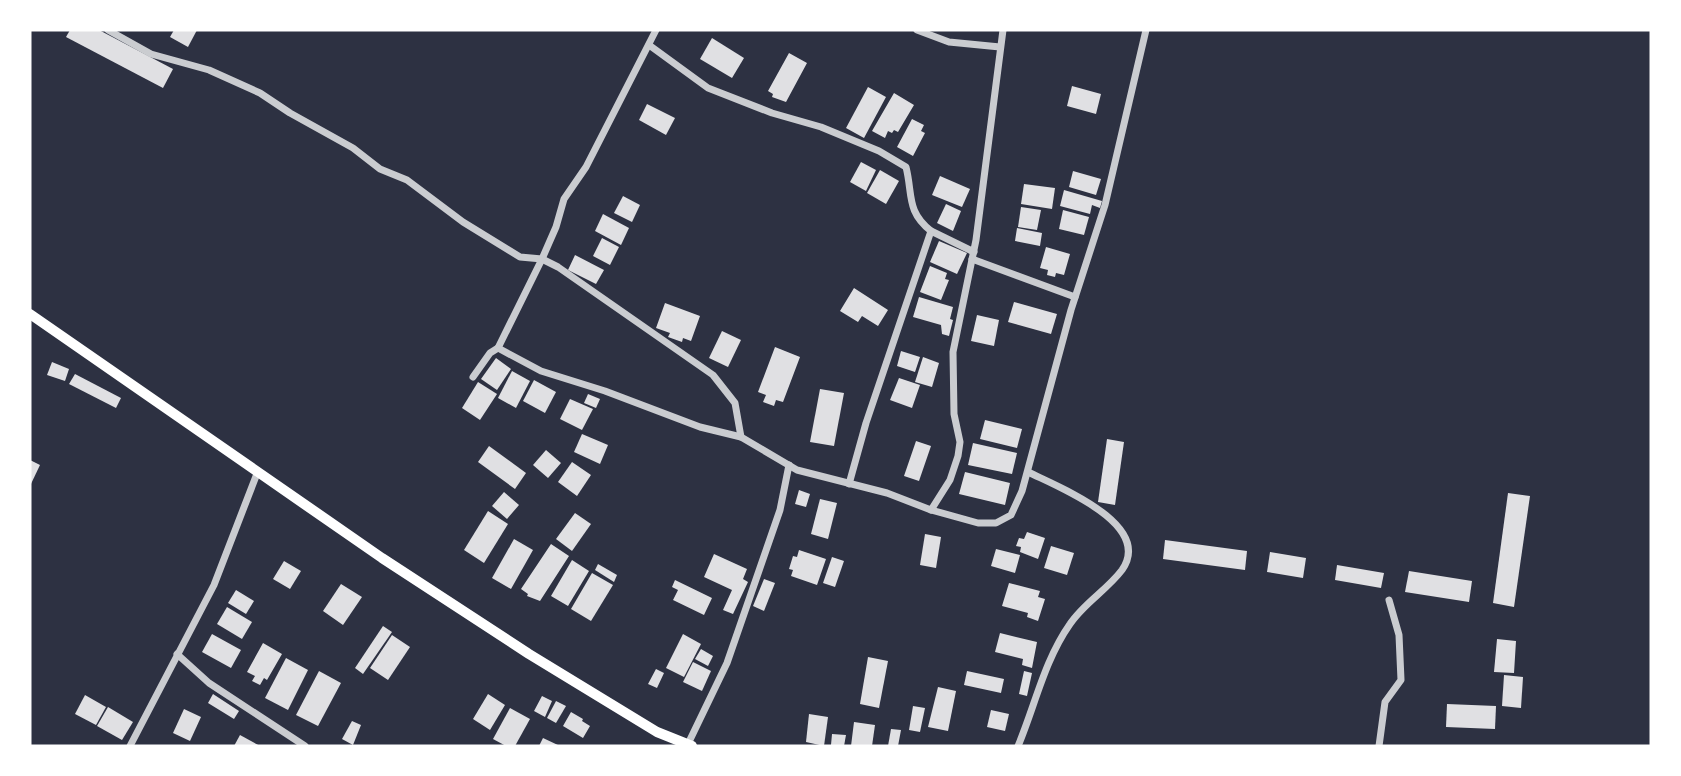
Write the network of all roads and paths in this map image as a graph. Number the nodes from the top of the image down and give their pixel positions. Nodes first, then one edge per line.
1 (108, 30) edge
2 (656, 30) edge
3 (917, 30) edge
4 (1003, 30) edge
5 (1146, 30) edge
6 (649, 45) junction
7 (1000, 47) junction
8 (931, 231) junction
9 (973, 256) junction
10 (542, 259) junction
11 (1075, 297) junction
12 (30, 314) edge
13 (498, 348) junction
14 (473, 377) dead end
15 (741, 437) junction
16 (789, 465) junction
17 (258, 471) junction
18 (1028, 472) junction
19 (849, 484) junction
20 (931, 510) junction
21 (1389, 600) dead end
22 (177, 654) junction
23 (130, 746) edge
24 (305, 746) edge
25 (688, 746) edge
26 (1018, 746) edge
27 (1379, 746) edge

1 - 10 street
2 - 6 street
3 - 7 street
4 - 7 street
5 - 11 street
6 - 8 street
6 - 10 street
7 - 9 street
8 - 9 street
8 - 19 street
9 - 11 street
9 - 20 street
10 - 13 street
10 - 15 street
11 - 18 street
12 - 17 main road
13 - 14 street
13 - 15 street
15 - 16 street
16 - 19 street
16 - 25 street
17 - 22 street
17 - 25 main road
18 - 20 street
18 - 26 street
19 - 20 street
21 - 27 street
22 - 23 street
22 - 24 street

